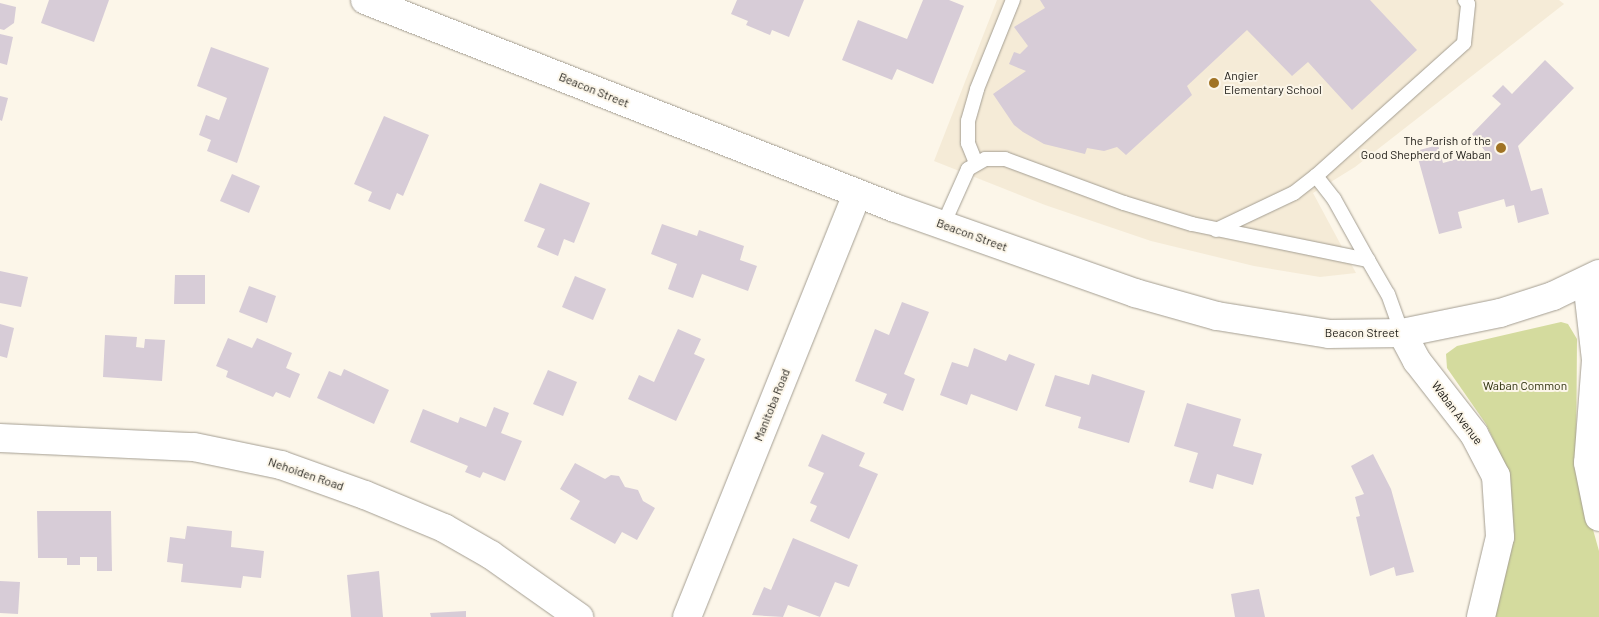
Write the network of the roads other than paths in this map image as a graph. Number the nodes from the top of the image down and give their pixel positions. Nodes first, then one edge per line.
1 (365, 0) edge
2 (1013, 0) edge
3 (1465, 0) edge
4 (976, 163) junction
5 (1316, 176) junction
6 (857, 194) junction
7 (943, 225) junction
8 (1216, 230) junction
9 (1368, 260) junction
10 (1593, 278) edge
11 (1597, 328) edge
12 (1402, 333) junction
13 (1595, 418) edge
14 (0, 438) edge
15 (1599, 517) edge
16 (580, 617) edge
17 (687, 617) edge
18 (1481, 617) edge

1 - 6 street, Beacon Street
2 - 4 lane
3 - 5 lane
4 - 7 lane
4 - 8 lane
5 - 8 lane
5 - 9 lane
6 - 7 street, Beacon Street
6 - 17 street, Manitoba Road
7 - 12 street, Beacon Street
8 - 9 lane
9 - 12 lane
10 - 11 street
10 - 12 street, Beacon Street
11 - 13 street
12 - 18 street, Waban Avenue
13 - 15 street
14 - 16 street, Nehoiden Road

